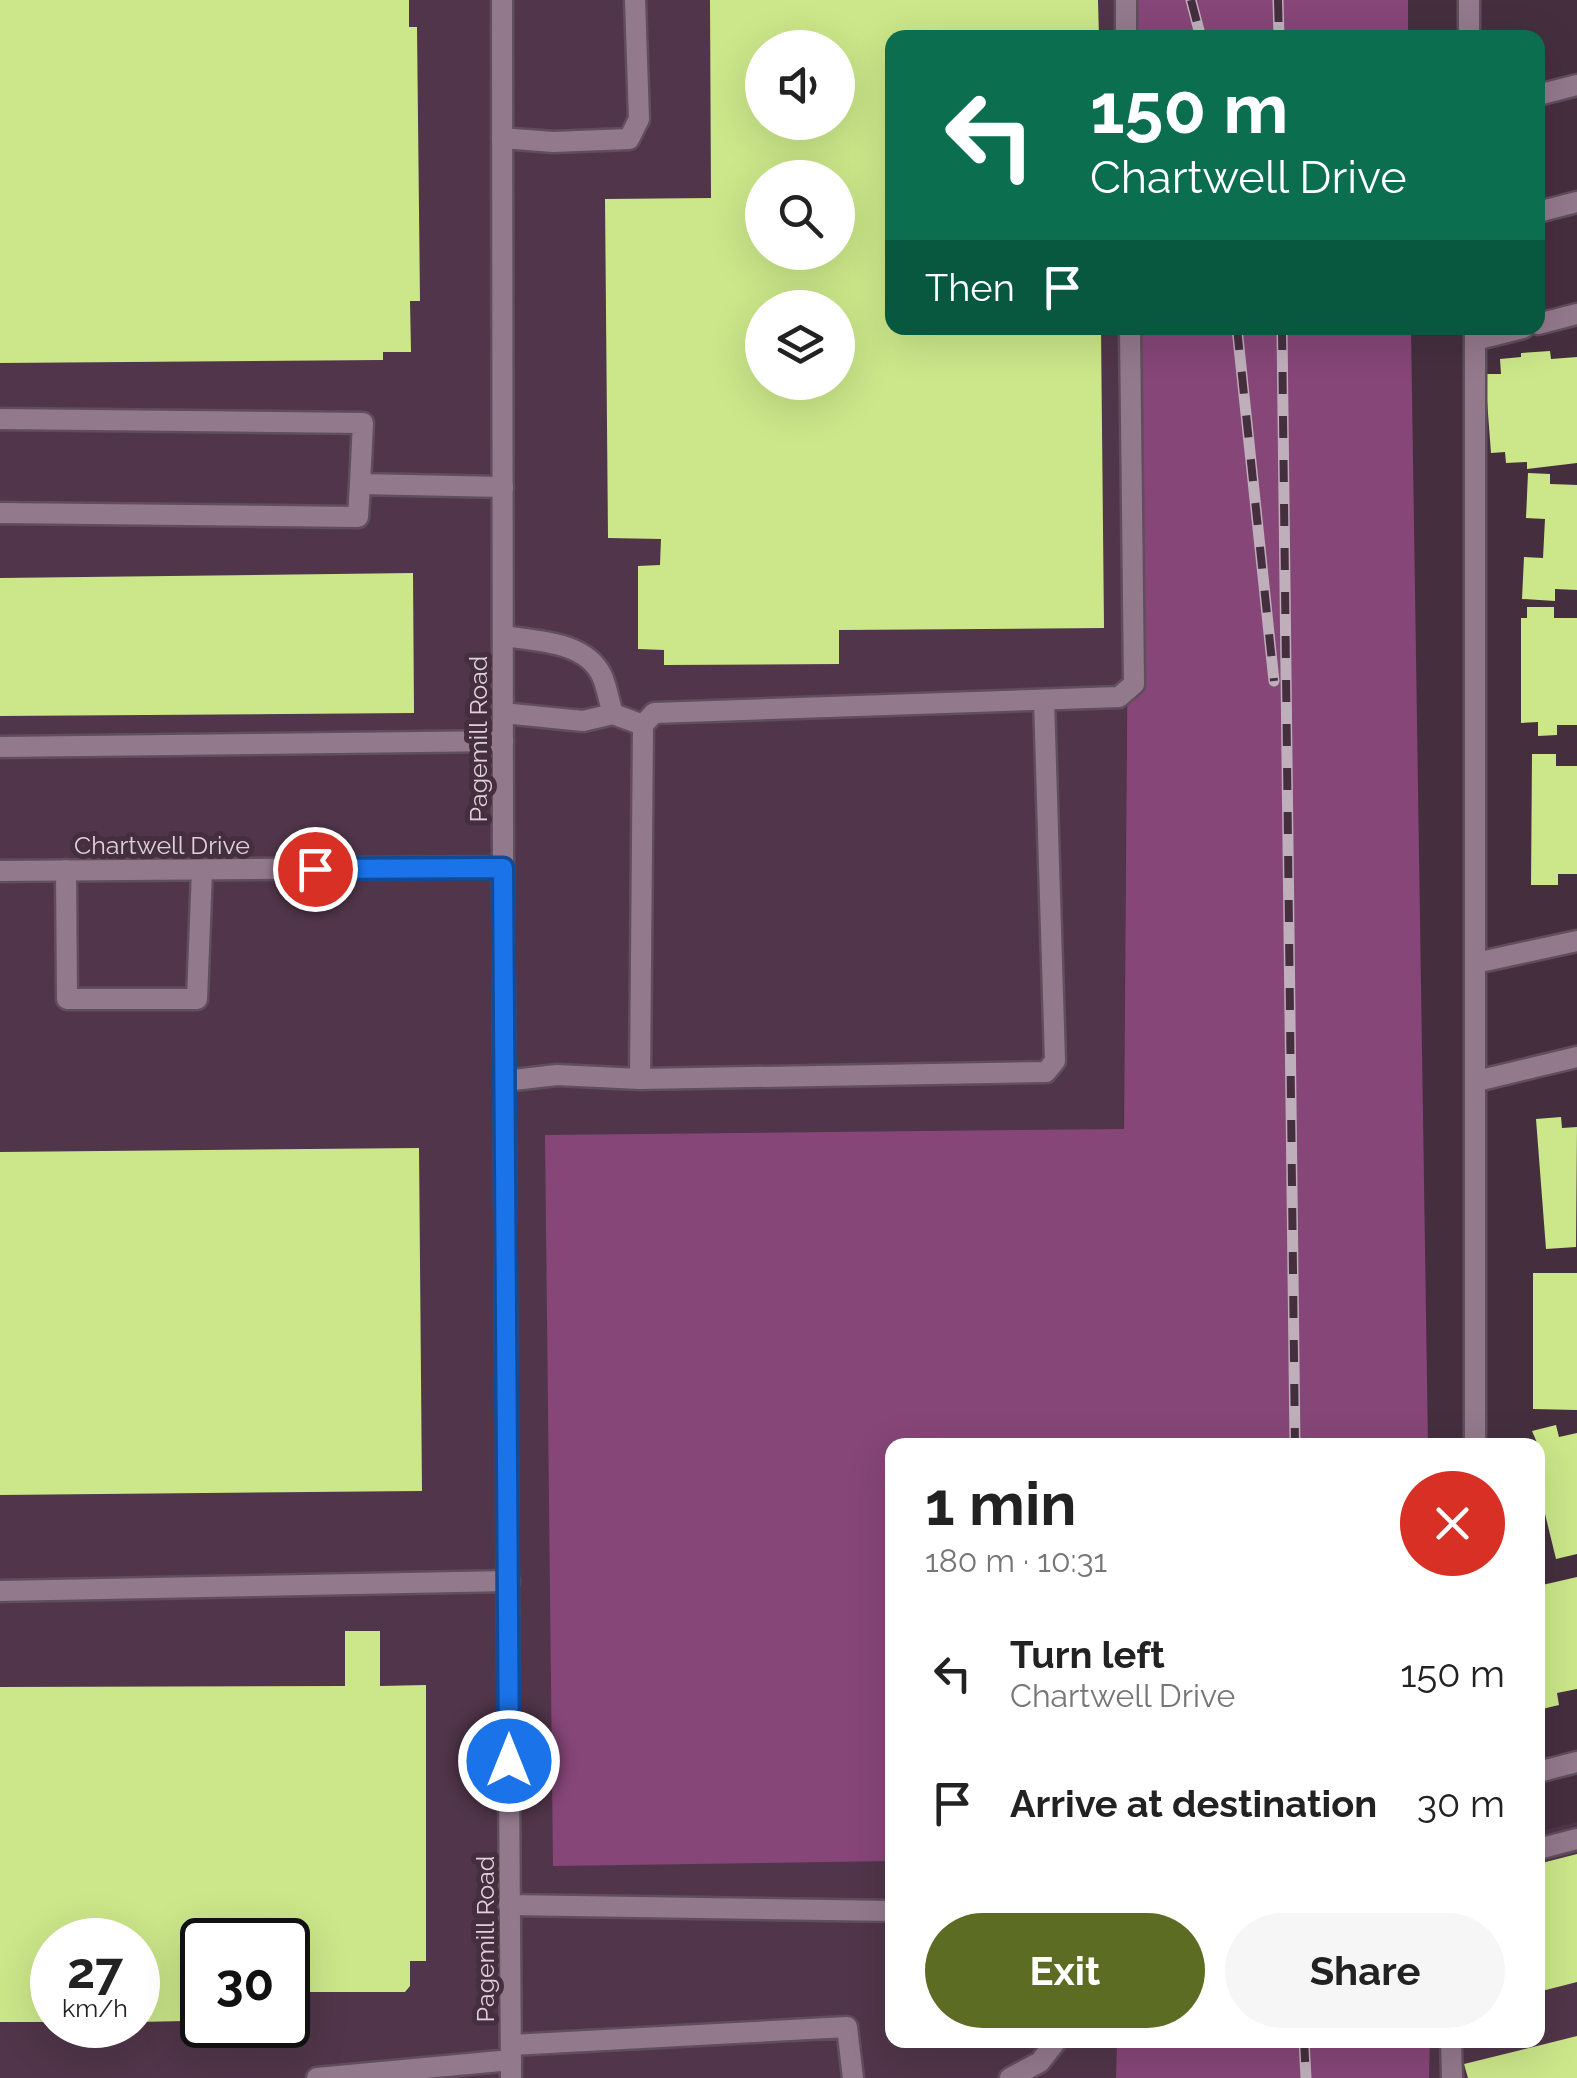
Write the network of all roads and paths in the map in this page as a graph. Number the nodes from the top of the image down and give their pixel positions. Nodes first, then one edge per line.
1 (502, 0) edge
2 (635, 0) edge
3 (1126, 0) edge
4 (1469, 0) edge
5 (1126, 30) edge
6 (1469, 30) edge
7 (1577, 85) edge
8 (1545, 94) edge
9 (502, 138) junction
10 (1577, 202) edge
11 (1545, 210) edge
12 (1577, 314) edge
13 (1545, 322) edge
14 (1130, 335) edge
15 (1475, 335) edge
16 (0, 419) edge
17 (360, 484) junction
18 (502, 487) junction
19 (0, 513) edge
20 (503, 636) junction
21 (1044, 700) junction
22 (503, 713) junction
23 (613, 714) junction
24 (644, 726) junction
25 (503, 741) junction
26 (0, 746) edge
27 (503, 868) junction
28 (0, 870) edge
29 (66, 870) junction
30 (202, 870) junction
31 (1577, 942) edge
32 (1476, 963) junction
33 (1577, 1057) edge
34 (640, 1079) junction
35 (505, 1081) junction
36 (1477, 1081) junction
37 (1475, 1438) edge
38 (509, 1581) junction
39 (0, 1591) edge
40 (1577, 1762) edge
41 (1545, 1770) edge
42 (1577, 1839) edge
43 (1545, 1846) edge
44 (510, 1905) junction
45 (885, 1911) edge
46 (1051, 2048) edge
47 (1451, 2048) edge
48 (511, 2061) edge
49 (317, 2078) edge
50 (853, 2078) edge
51 (1010, 2078) edge
52 (1452, 2078) edge

1 - 9 street, Pagemill Road
2 - 9 street
3 - 5 street
4 - 6 street
7 - 8 street
9 - 18 street, Pagemill Road
10 - 11 street
12 - 13 street
14 - 21 street
15 - 32 street
16 - 17 street
17 - 18 street
17 - 19 street
18 - 20 street, Pagemill Road
20 - 22 street, Pagemill Road
20 - 23 street
21 - 24 street
21 - 34 street
22 - 23 street
22 - 25 street, Pagemill Road
23 - 24 street
24 - 34 street
25 - 26 street
25 - 27 street, Pagemill Road
27 - 30 street, Chartwell Drive
27 - 35 street, Pagemill Road
28 - 29 street, Chartwell Drive
29 - 30 street, Chartwell Drive
29 - 30 street
31 - 32 street
32 - 36 street
33 - 36 street
34 - 35 street
35 - 38 street, Pagemill Road
36 - 37 street
38 - 39 street
38 - 44 street, Pagemill Road
40 - 41 street
42 - 43 street
44 - 45 street
44 - 48 street, Pagemill Road
46 - 51 street
47 - 52 street
48 - 49 street
48 - 50 street

